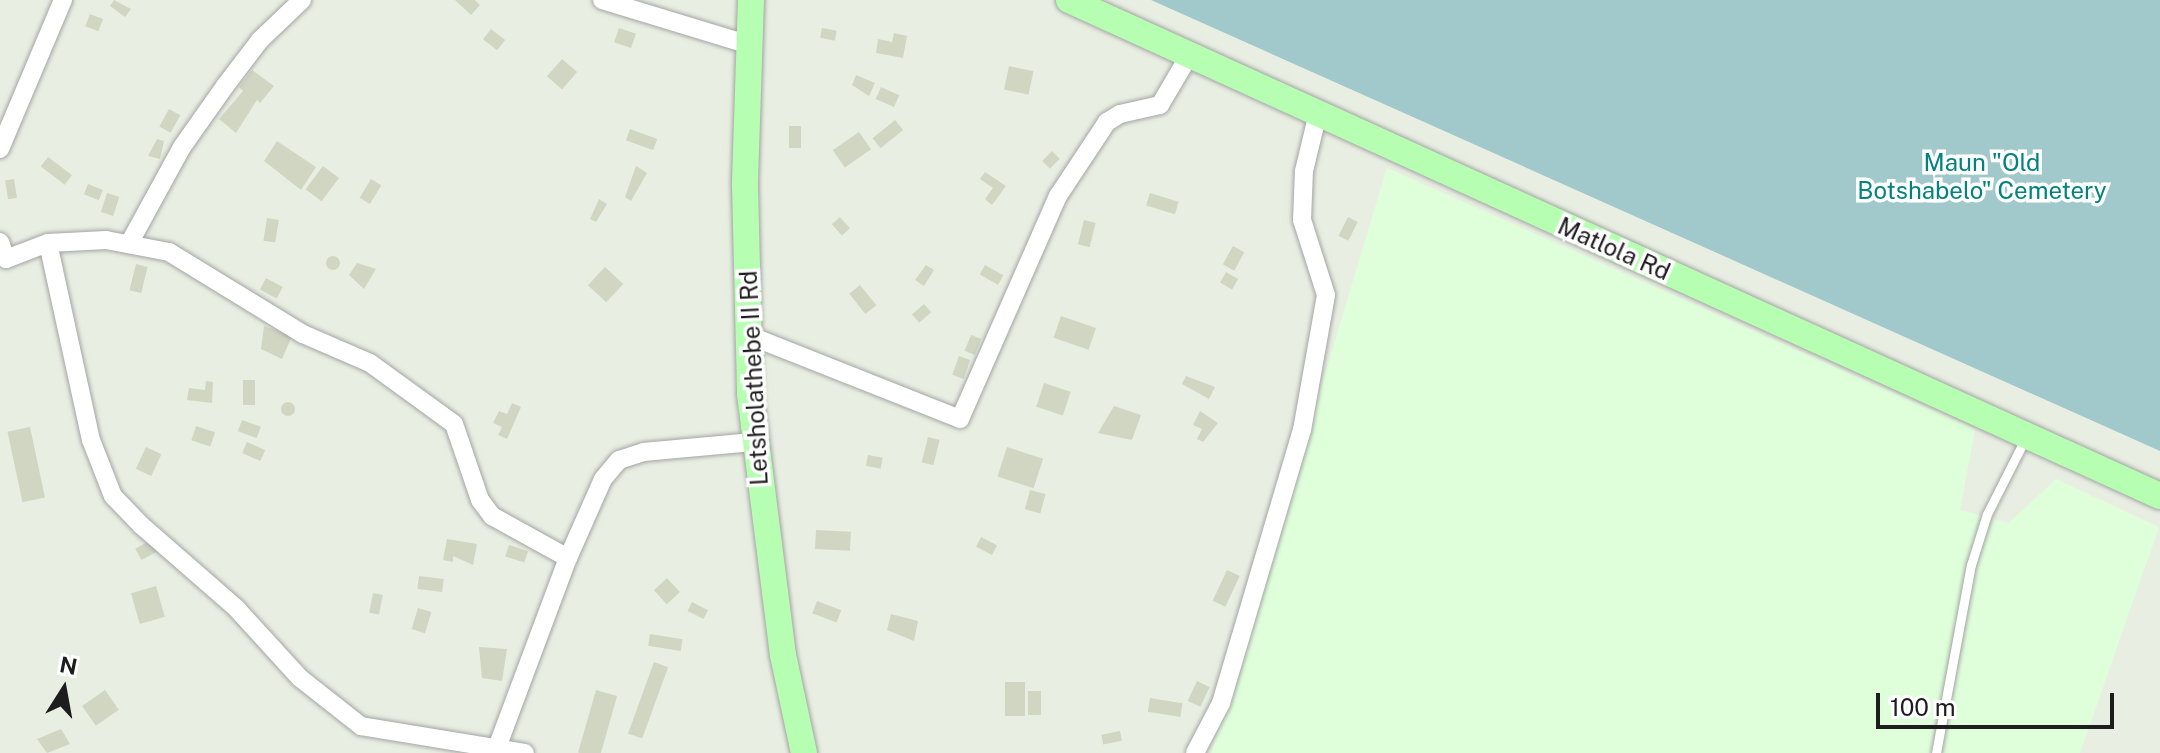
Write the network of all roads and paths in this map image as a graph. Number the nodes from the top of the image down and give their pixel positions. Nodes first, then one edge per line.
1 (63, 0) edge
2 (302, 0) edge
3 (602, 0) edge
4 (751, 0) edge
5 (1069, 0) edge
6 (747, 44) junction
7 (1190, 54) junction
8 (1318, 113) junction
9 (6, 119) edge
10 (0, 149) edge
11 (130, 242) junction
12 (48, 243) junction
13 (2, 256) edge
14 (748, 335) junction
15 (2026, 436) junction
16 (753, 442) junction
17 (2160, 496) edge
18 (568, 558) junction
19 (496, 750) edge
20 (525, 753) edge
21 (804, 753) edge
22 (1195, 753) edge
23 (1936, 753) edge

1 - 9 street
2 - 11 street
3 - 6 street
4 - 6 street, Letsholathebe II Rd
5 - 7 street, Matlola Rd
6 - 14 street, Letsholathebe II Rd
7 - 8 street, Matlola Rd
7 - 14 street
8 - 15 street, Matlola Rd
8 - 22 street
9 - 10 street
11 - 12 street
11 - 18 street
12 - 13 street
12 - 19 street
14 - 16 street, Letsholathebe II Rd
15 - 17 street, Matlola Rd
15 - 23 lane
16 - 18 street
16 - 21 street, Letsholathebe II Rd
18 - 19 street
19 - 20 street

